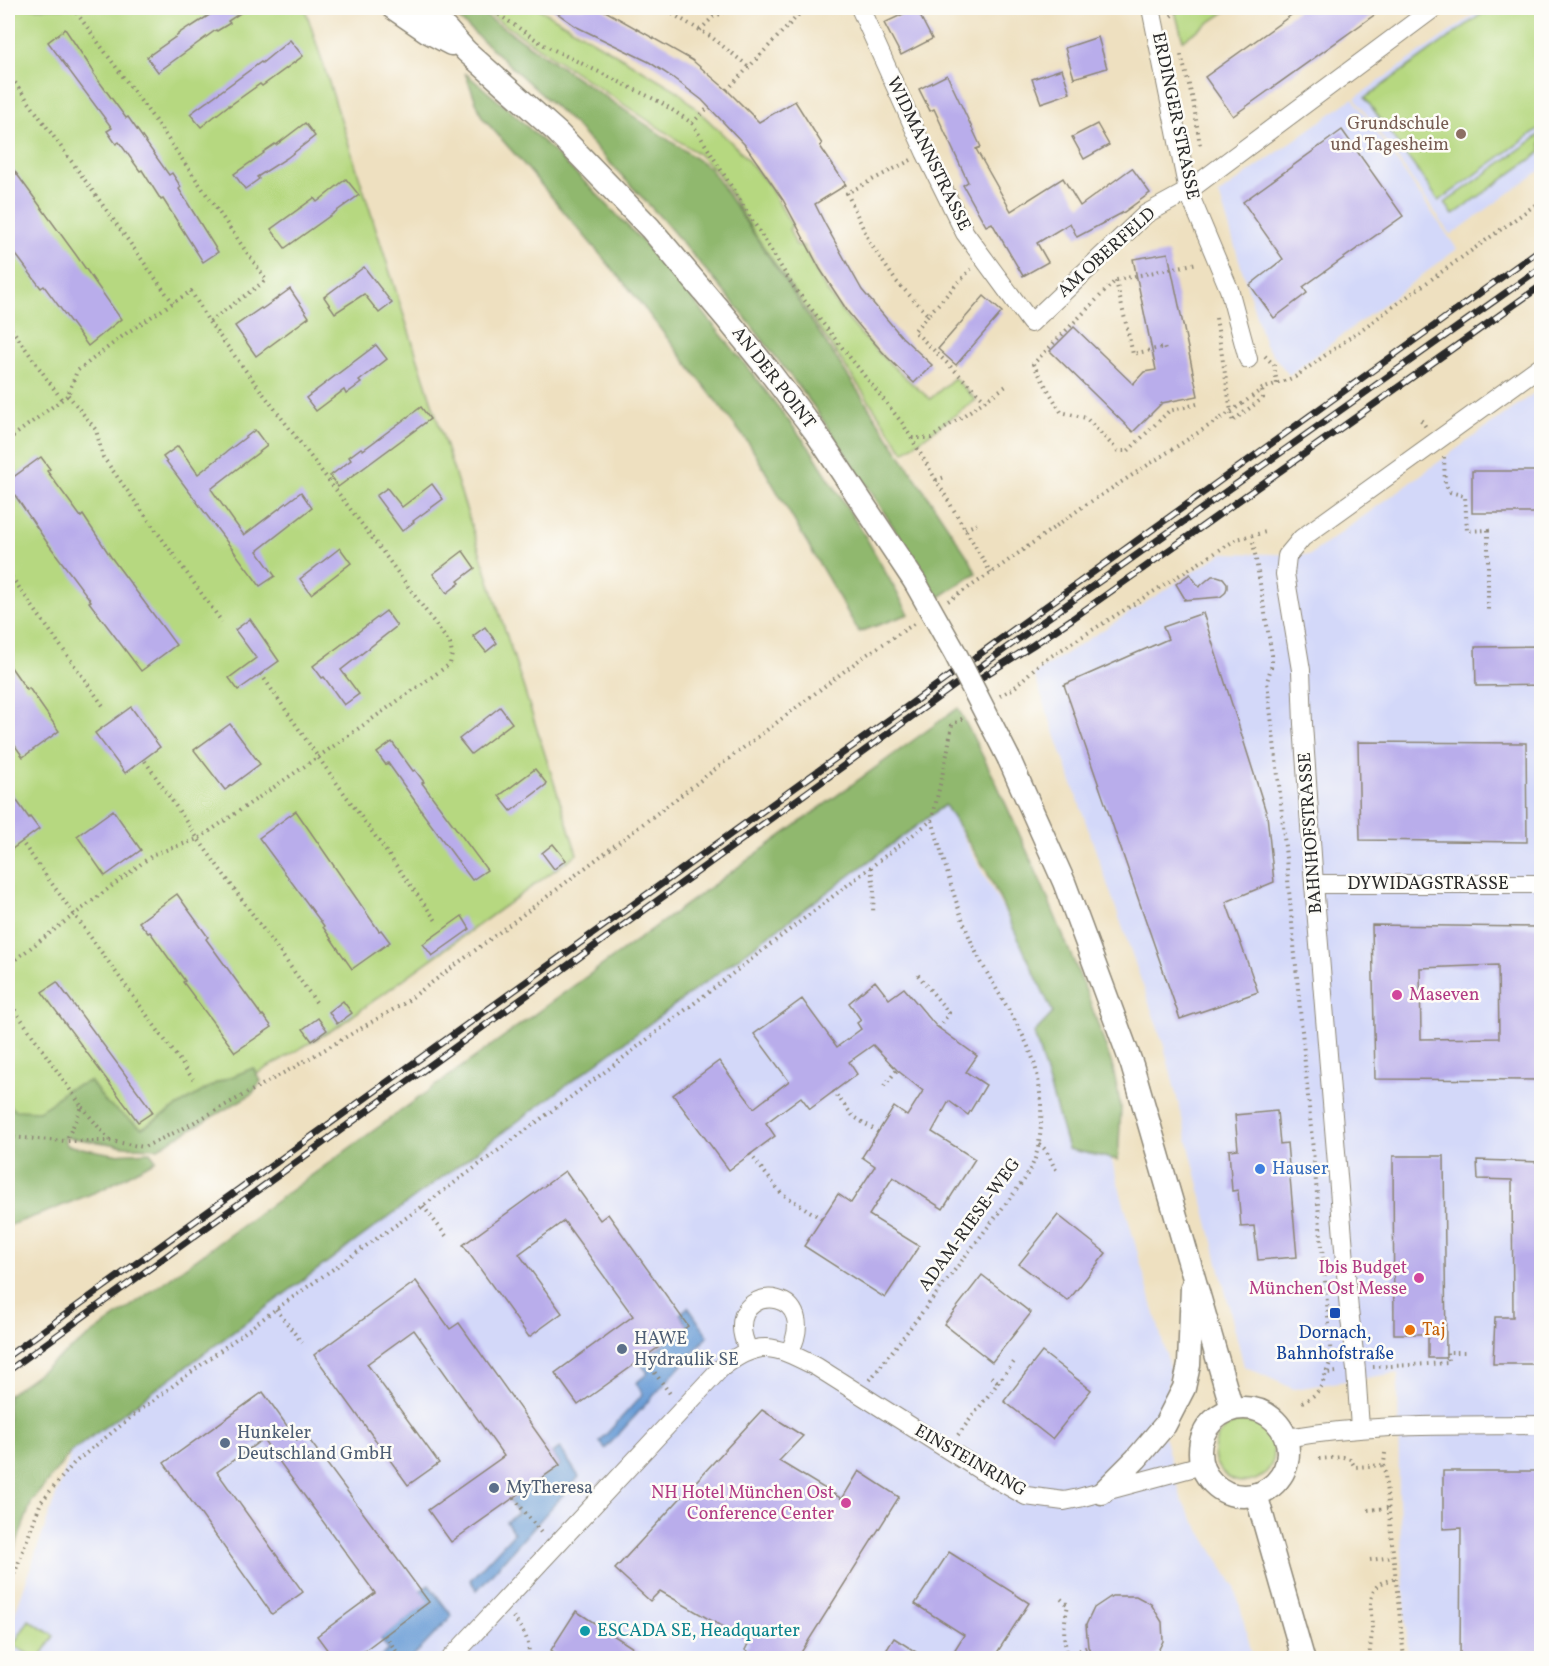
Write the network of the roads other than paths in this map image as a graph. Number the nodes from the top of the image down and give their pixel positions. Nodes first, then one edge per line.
1 (393, 8) edge
2 (424, 8) edge
3 (860, 8) edge
4 (1151, 8) edge
5 (1434, 8) edge
6 (466, 51) junction
7 (1188, 191) junction
8 (1031, 323) joint
9 (1254, 355) road end
10 (1542, 365) edge
11 (1314, 884) junction
12 (1542, 884) edge
13 (1193, 1270) junction
14 (748, 1350) junction
15 (789, 1353) junction
16 (1232, 1409) junction
17 (1542, 1425) edge
18 (1360, 1428) junction
19 (1286, 1438) junction
20 (1202, 1466) junction
21 (1102, 1493) junction
22 (1256, 1494) junction
23 (451, 1659) edge
24 (1303, 1659) edge

1 - 6 street, AN DER POINT
2 - 6 street, AN DER POINT
3 - 8 street, WIDMANNSTRASSE
4 - 7 street, ERDINGER STRASSE
5 - 7 street, AM OBERFELD
6 - 13 street, AN DER POINT, bridge
7 - 8 street, AM OBERFELD
7 - 9 street, ERDINGER STRASSE
10 - 11 street, BAHNHOFSTRASSE
11 - 12 street, DYWIDAGSTRASSE
11 - 18 street, BAHNHOFSTRASSE
13 - 16 street, AN DER POINT
13 - 21 street
14 - 15 street, EINSTEINRING
14 - 15 street
14 - 23 street
15 - 21 street, EINSTEINRING
16 - 19 street
16 - 20 street
17 - 18 street
18 - 19 street
19 - 22 street
20 - 21 street, EINSTEINRING
20 - 22 street
22 - 24 street

